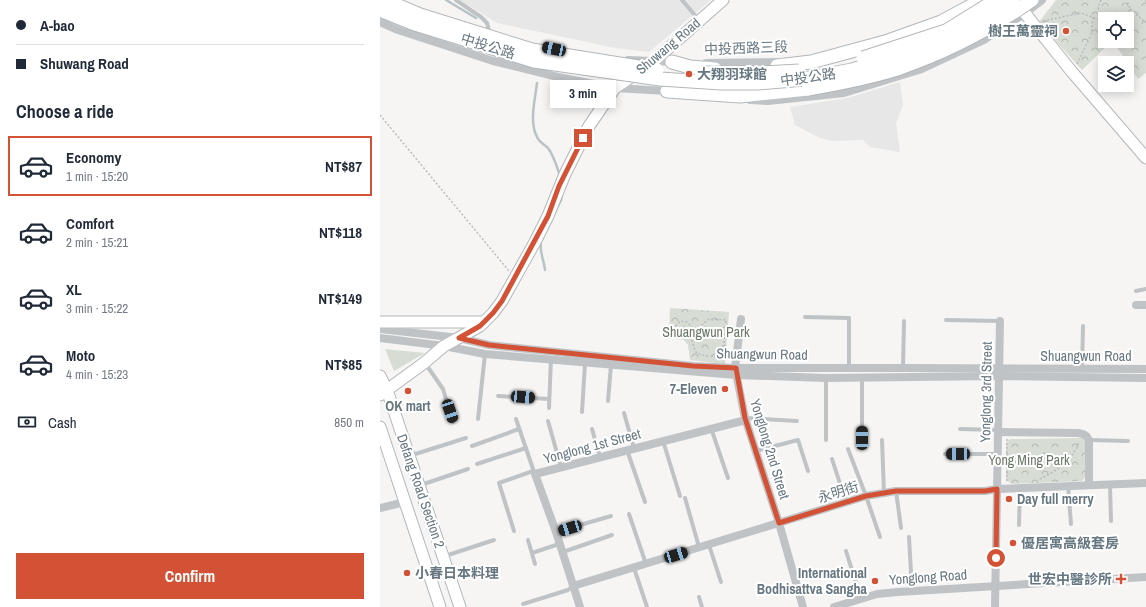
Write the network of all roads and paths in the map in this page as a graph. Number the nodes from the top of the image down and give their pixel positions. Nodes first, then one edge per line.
1 (385, 0) edge
2 (398, 0) edge
3 (456, 0) edge
4 (682, 0) edge
5 (723, 0) edge
6 (972, 0) edge
7 (982, 0) edge
8 (996, 0) edge
9 (1014, 0) edge
10 (1032, 0) edge
11 (1042, 0) edge
12 (1101, 0) edge
13 (1126, 0) edge
14 (1130, 9) junction
15 (380, 10) edge
16 (1098, 12) edge
17 (1129, 12) edge
18 (1024, 14) junction
19 (1093, 17) junction
20 (1098, 19) edge
21 (700, 20) junction
22 (380, 22) edge
23 (1146, 23) edge
24 (1033, 24) junction
25 (489, 32) junction
26 (540, 46) junction
27 (654, 61) junction
28 (672, 62) junction
29 (533, 72) junction
30 (1072, 72) junction
31 (615, 88) junction
32 (667, 91) junction
33 (380, 115) edge
34 (1146, 158) edge
35 (515, 279) junction
36 (1146, 288) edge
37 (1136, 291) dead end
38 (1136, 305) dead end
39 (1146, 305) edge
40 (805, 317) dead end
41 (740, 319) dead end
42 (946, 320) dead end
43 (904, 321) dead end
44 (1000, 321) joint
45 (380, 322) edge
46 (484, 322) junction
47 (1082, 326) dead end
48 (380, 329) edge
49 (380, 338) edge
50 (459, 338) junction
51 (444, 346) junction
52 (485, 354) junction
53 (552, 355) junction
54 (723, 357) joint
55 (424, 363) junction
56 (585, 363) junction
57 (611, 365) junction
58 (849, 368) junction
59 (903, 368) junction
60 (1082, 369) junction
61 (1146, 369) edge
62 (736, 372) junction
63 (999, 372) junction
64 (380, 376) edge
65 (862, 377) junction
66 (826, 378) junction
67 (1146, 378) edge
68 (383, 393) edge
69 (498, 396) dead end
70 (549, 399) junction
71 (608, 401) dead end
72 (548, 408) dead end
73 (582, 412) dead end
74 (624, 413) dead end
75 (516, 419) dead end
76 (745, 419) junction
77 (478, 420) dead end
78 (548, 421) dead end
79 (797, 421) dead end
80 (453, 422) dead end
81 (380, 428) edge
82 (711, 428) junction
83 (519, 429) junction
84 (592, 429) dead end
85 (960, 429) dead end
86 (999, 431) junction
87 (466, 438) dead end
88 (862, 438) dead end
89 (1080, 438) dead end
90 (1007, 439) dead end
91 (826, 440) dead end
92 (882, 440) dead end
93 (1089, 440) junction
94 (662, 441) junction
95 (1128, 441) dead end
96 (472, 446) dead end
97 (526, 448) junction
98 (630, 449) junction
99 (848, 449) dead end
100 (756, 451) junction
101 (945, 454) dead end
102 (998, 454) junction
103 (409, 456) junction
104 (600, 457) junction
105 (832, 459) dead end
106 (477, 464) dead end
107 (561, 467) junction
108 (468, 469) dead end
109 (808, 471) dead end
110 (534, 473) junction
111 (728, 478) dead end
112 (1011, 482) dead end
113 (1036, 482) dead end
114 (1146, 483) edge
115 (1110, 484) junction
116 (419, 485) junction
117 (1089, 485) junction
118 (1068, 486) junction
119 (1020, 488) junction
120 (997, 489) junction
121 (896, 491) junction
122 (884, 493) junction
123 (680, 496) dead end
124 (866, 496) junction
125 (685, 498) dead end
126 (405, 502) junction
127 (645, 502) dead end
128 (846, 503) junction
129 (380, 508) edge
130 (629, 514) dead end
131 (611, 516) dead end
132 (1112, 521) dead end
133 (779, 523) junction
134 (1071, 524) dead end
135 (1019, 525) dead end
136 (901, 528) dead end
137 (514, 531) dead end
138 (556, 532) junction
139 (612, 535) dead end
140 (880, 537) dead end
141 (909, 537) dead end
142 (494, 540) dead end
143 (528, 540) dead end
144 (709, 545) junction
145 (561, 548) junction
146 (699, 548) junction
147 (846, 551) dead end
148 (532, 553) junction
149 (443, 557) junction
150 (535, 564) dead end
151 (646, 564) junction
152 (634, 568) junction
153 (1146, 577) edge
154 (720, 582) dead end
155 (573, 586) junction
156 (995, 586) junction
157 (912, 591) junction
158 (699, 597) dead end
159 (861, 599) junction
160 (523, 604) dead end
161 (440, 607) edge
162 (460, 607) edge
163 (580, 607) edge
164 (647, 607) edge
165 (702, 607) edge
166 (803, 607) edge
167 (834, 607) edge
168 (995, 607) edge

1 - 8 main road, 中投公路, bridge
2 - 25 street, 中投西路三段
3 - 25 lane
4 - 21 lane
5 - 21 street, Shuwang Road
6 - 28 street, 中投西路三段
7 - 28 main road
9 - 15 main road, 中投公路, bridge
9 - 18 street
10 - 32 main road, bridge
11 - 18 street
12 - 16 path
13 - 14 path
14 - 17 path
14 - 23 path
18 - 24 street
18 - 32 street
19 - 20 path
19 - 24 path
19 - 30 path
21 - 27 street, Shuwang Road
22 - 29 street
24 - 30 street
25 - 26 street, 中投西路三段
26 - 27 street, 中投西路三段
26 - 29 street
27 - 28 street, 中投西路三段
27 - 31 street, Shuwang Road
29 - 31 street
30 - 34 street
31 - 32 street
31 - 35 street, Shuwang Road
33 - 35 path
35 - 46 street
36 - 37 lane
38 - 39 street
40 - 58 lane
41 - 62 street, Yonglong 2nd Street
42 - 44 lane
43 - 59 lane
44 - 63 street, Yonglong 3rd Street
45 - 46 street
46 - 50 street
47 - 60 lane
48 - 50 street, Shuangwun Road
49 - 51 street, Shuangwun Road
50 - 51 street
50 - 53 street, Shuangwun Road
51 - 52 street, Shuangwun Road
51 - 55 street
52 - 53 street, Shuangwun Road
52 - 77 lane
53 - 56 street, Shuangwun Road
53 - 62 street, Shuangwun Road
53 - 70 lane
54 - 54 path
55 - 68 street
55 - 80 lane
56 - 57 street, Shuangwun Road
56 - 73 lane
57 - 62 street, Shuangwun Road
57 - 71 lane
58 - 59 street, Shuangwun Road
58 - 62 street, Shuangwun Road
59 - 63 street, Shuangwun Road
60 - 61 street, Shuangwun Road
60 - 63 street, Shuangwun Road
62 - 66 street, Shuangwun Road
62 - 76 street, Yonglong 2nd Street
63 - 65 street, Shuangwun Road
63 - 67 street, Shuangwun Road
63 - 86 street, Yonglong 3rd Street
64 - 68 street, Defang Road Section 2
65 - 66 street, Shuangwun Road
65 - 88 lane
66 - 91 lane
68 - 103 street, Defang Road Section 2
69 - 70 lane
70 - 72 lane
74 - 98 lane
75 - 83 lane
76 - 79 lane
76 - 82 street, Yonglong 1st Street
76 - 100 street, Yonglong 2nd Street
78 - 107 lane
81 - 126 street, Defang Road Section 2
82 - 94 street, Yonglong 1st Street
82 - 111 lane
83 - 96 lane
83 - 97 lane
84 - 104 lane
85 - 86 lane
86 - 93 street
86 - 102 street, Yonglong 3rd Street
87 - 103 lane
89 - 113 path
90 - 112 path
92 - 122 lane
93 - 95 lane
93 - 117 street
94 - 98 street, Yonglong 1st Street
94 - 123 lane
97 - 106 lane
97 - 110 lane
98 - 104 street, Yonglong 1st Street
98 - 127 lane
99 - 124 lane
100 - 109 lane
100 - 133 street, Yonglong 2nd Street
101 - 102 lane
102 - 120 street, Yonglong 3rd Street
103 - 116 street, Defang Road Section 2
104 - 107 street, Yonglong 1st Street
105 - 128 lane
107 - 110 street, Yonglong 1st Street
108 - 116 lane
110 - 137 lane
110 - 138 street, Yonglong 1st Street
114 - 115 street, 永明街
115 - 117 street, 永明街
115 - 132 lane
116 - 149 street, Defang Road Section 2
117 - 118 street, 永明街
118 - 119 street, 永明街
118 - 134 lane
119 - 120 street, 永明街
119 - 135 lane
120 - 121 street, 永明街
120 - 156 street, Yonglong 3rd Street
121 - 122 street, 永明街
121 - 136 lane
122 - 124 street, 永明街
124 - 128 street, 永明街
124 - 140 lane
125 - 146 lane
126 - 129 street
126 - 161 street, Defang Road Section 2
128 - 133 street, 永明街
130 - 151 lane
131 - 138 lane
133 - 144 street, 永明街
133 - 166 street, Yonglong 2nd Street
138 - 145 street, Yonglong 1st Street
139 - 145 lane
141 - 157 lane
142 - 149 lane
143 - 148 lane
144 - 146 street, 永明街
144 - 154 lane
145 - 148 lane
145 - 155 street, Yonglong 1st Street
146 - 151 street, 永明街
147 - 159 lane
148 - 150 lane
149 - 162 street, Defang Road Section 2
151 - 152 street, 永明街
152 - 155 street, 永明街
152 - 164 lane
153 - 156 street, Yonglong Road
155 - 160 lane
155 - 163 street, Yonglong 1st Street
156 - 157 street, Yonglong Road
156 - 168 street, Yonglong 3rd Street
157 - 159 street, Yonglong Road
158 - 165 lane
159 - 167 street, Yonglong Road

